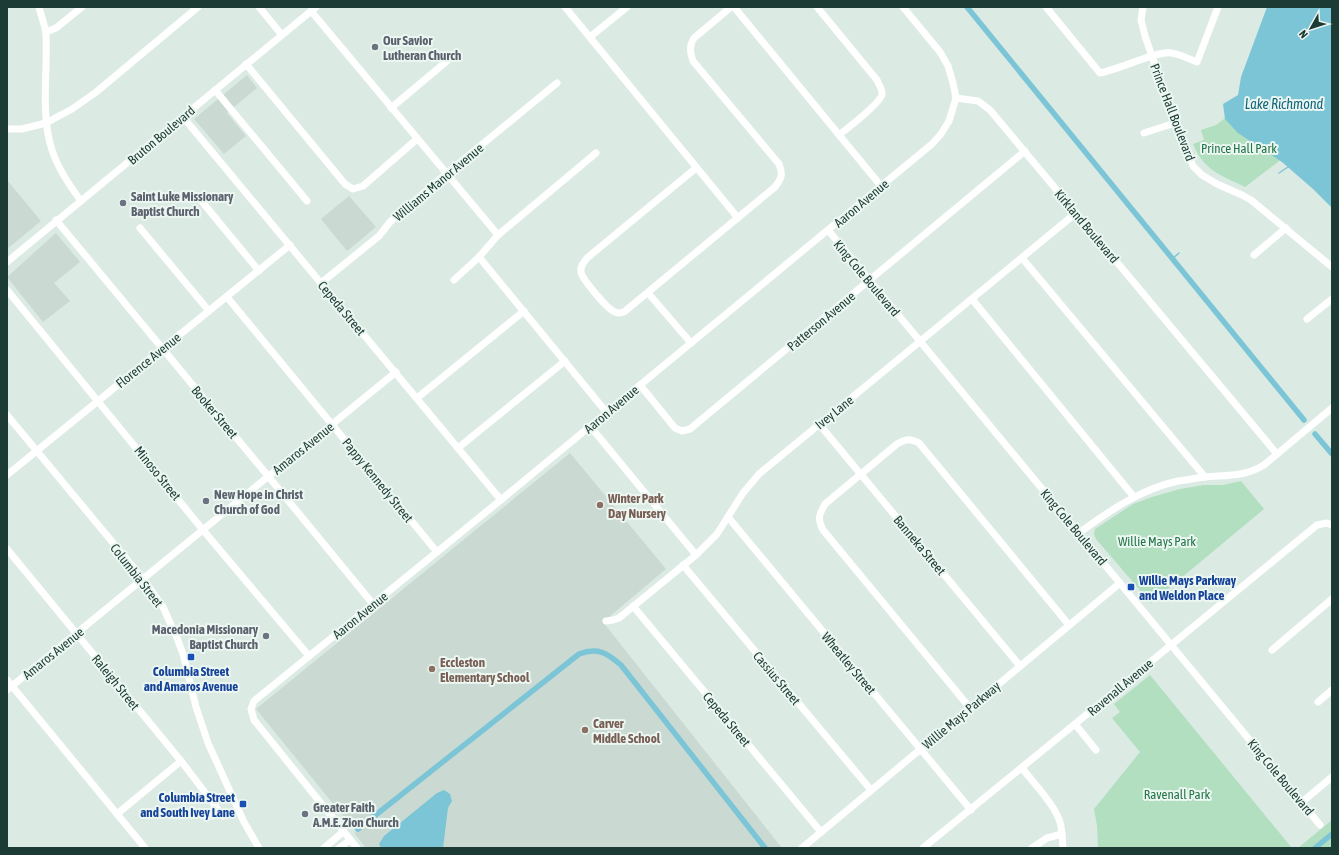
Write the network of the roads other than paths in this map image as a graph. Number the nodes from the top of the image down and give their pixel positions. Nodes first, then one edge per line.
1 (39, 7) edge
2 (82, 7) edge
3 (198, 7) edge
4 (258, 7) edge
5 (565, 7) edge
6 (627, 7) edge
7 (732, 7) edge
8 (817, 7) edge
9 (903, 7) edge
10 (1046, 7) edge
11 (1143, 7) edge
12 (1218, 7) edge
13 (313, 9) edge
14 (46, 32) junction
15 (282, 35) junction
16 (590, 38) junction
17 (1152, 56) junction
18 (446, 61) dead end
19 (246, 64) junction
20 (557, 83) dead end
21 (215, 90) junction
22 (956, 98) junction
23 (391, 108) junction
24 (183, 117) junction
25 (1175, 123) junction
26 (46, 124) junction
27 (7, 129) edge
28 (1144, 134) dead end
29 (839, 135) junction
30 (417, 139) junction
31 (1025, 151) junction
32 (596, 153) dead end
33 (696, 168) junction
34 (446, 174) junction
35 (881, 186) junction
36 (199, 198) dead end
37 (81, 201) junction
38 (307, 201) dead end
39 (1076, 213) junction
40 (738, 218) junction
41 (56, 220) junction
42 (140, 228) dead end
43 (1286, 228) junction
44 (828, 230) junction
45 (498, 235) junction
46 (290, 245) junction
47 (1254, 255) dead end
48 (479, 258) junction
49 (1022, 258) junction
50 (7, 262) edge
51 (1332, 267) edge
52 (259, 270) junction
53 (454, 280) dead end
54 (869, 280) junction
55 (321, 283) junction
56 (7, 290) edge
57 (648, 293) junction
58 (227, 297) junction
59 (1332, 298) edge
60 (972, 299) junction
61 (209, 311) junction
62 (524, 311) junction
63 (1307, 319) dead end
64 (920, 341) junction
65 (691, 343) junction
66 (162, 349) junction
67 (564, 361) junction
68 (396, 372) junction
69 (640, 385) junction
70 (417, 398) junction
71 (99, 401) junction
72 (1332, 408) edge
73 (607, 412) junction
74 (7, 415) edge
75 (333, 424) junction
76 (819, 424) junction
77 (590, 426) junction
78 (458, 448) junction
79 (37, 451) junction
80 (1277, 454) junction
81 (860, 474) junction
82 (7, 476) edge
83 (268, 476) junction
84 (1205, 477) junction
85 (1134, 498) junction
86 (501, 500) junction
87 (728, 517) junction
88 (1332, 525) edge
89 (204, 530) junction
90 (1079, 533) junction
91 (7, 549) edge
92 (438, 552) junction
93 (696, 554) junction
94 (683, 565) junction
95 (143, 579) junction
96 (1120, 583) junction
97 (1332, 599) edge
98 (373, 604) junction
99 (634, 606) junction
100 (606, 621) dead end
101 (1070, 625) junction
102 (76, 633) junction
103 (1171, 644) junction
104 (1272, 650) dead end
105 (309, 656) junction
106 (1020, 666) junction
107 (7, 680) edge
108 (10, 688) edge
109 (1332, 690) edge
110 (1318, 702) dead end
111 (970, 708) junction
112 (1075, 724) junction
113 (920, 750) junction
114 (1096, 750) dead end
115 (181, 761) junction
116 (1022, 768) junction
117 (1332, 777) edge
118 (871, 790) junction
119 (1302, 802) junction
120 (214, 803) junction
121 (971, 810) junction
122 (117, 814) junction
123 (214, 816) dead end
124 (223, 816) dead end
125 (1320, 825) dead end
126 (343, 832) junction
127 (821, 832) junction
128 (1062, 834) junction
129 (350, 840) junction
130 (145, 848) edge
131 (259, 848) edge
132 (324, 848) edge
133 (339, 848) edge
134 (357, 848) edge
135 (802, 848) edge
136 (923, 848) edge
137 (1032, 848) edge
138 (1063, 848) edge

1 - 14 street
2 - 14 street
3 - 26 street
4 - 15 street
5 - 16 street
6 - 16 street
7 - 29 street
7 - 40 street
8 - 29 street
9 - 22 street
10 - 17 street
11 - 17 street, Prince Hall Boulevard
12 - 17 street
13 - 15 street, Bruton Boulevard
13 - 23 street
14 - 26 street
15 - 19 street, Bruton Boulevard
16 - 33 street
17 - 25 street, Prince Hall Boulevard
18 - 23 street
19 - 21 street, Bruton Boulevard
19 - 30 street
20 - 34 street, Williams Manor Avenue
21 - 24 street, Bruton Boulevard
21 - 38 street
22 - 31 street, Kirkland Boulevard
22 - 35 street, Aaron Avenue
23 - 30 street
24 - 37 street, Bruton Boulevard
24 - 46 street, Cepeda Street
25 - 28 street
25 - 43 street, Prince Hall Boulevard
26 - 27 street
26 - 37 street
29 - 35 street
30 - 34 street
31 - 39 street, Kirkland Boulevard
31 - 54 street, Patterson Avenue
32 - 45 street
33 - 40 street
33 - 57 street
34 - 45 street
34 - 55 street, Williams Manor Avenue
35 - 44 street, Aaron Avenue
36 - 52 street
37 - 41 street, Bruton Boulevard
39 - 49 street, Ivey Lane
39 - 80 street, Kirkland Boulevard
40 - 57 street
41 - 50 street, Bruton Boulevard
41 - 66 street, Booker Street
42 - 61 street
43 - 47 street
43 - 51 street, Prince Hall Boulevard
44 - 54 street, King Cole Boulevard
44 - 65 street, Aaron Avenue
45 - 48 street
46 - 52 street, Florence Avenue
46 - 55 street, Cepeda Street
48 - 53 street
48 - 62 street
49 - 60 street, Ivey Lane
49 - 84 street
52 - 58 street, Florence Avenue
54 - 64 street, King Cole Boulevard
54 - 69 street, Patterson Avenue
55 - 68 street, Cepeda Street
56 - 71 street, Minoso Street
57 - 65 street
58 - 61 street, Florence Avenue
58 - 75 street, Pappy Kennedy Street
59 - 63 street
60 - 64 street, Ivey Lane
60 - 85 street
61 - 66 street, Florence Avenue
62 - 67 street
62 - 70 street
64 - 76 street, Ivey Lane
64 - 90 street, King Cole Boulevard
65 - 69 street, Aaron Avenue
66 - 71 street, Florence Avenue
66 - 83 street, Booker Street
67 - 73 street
67 - 78 street
68 - 70 street, Cepeda Street
68 - 75 street, Amaros Avenue
69 - 73 street, Aaron Avenue
70 - 78 street, Cepeda Street
71 - 79 street, Florence Avenue
71 - 89 street, Minoso Street
72 - 80 street
73 - 77 street, Aaron Avenue
74 - 79 street, Columbia Street
75 - 83 street, Amaros Avenue
75 - 92 street, Pappy Kennedy Street
76 - 81 street, Banneka Street
76 - 87 street, Ivey Lane
77 - 86 street, Aaron Avenue
77 - 93 street
78 - 86 street, Cepeda Street
79 - 82 street, Florence Avenue
79 - 95 street, Columbia Street
80 - 84 street
81 - 101 street
81 - 106 street, Banneka Street
81 - 111 street
83 - 89 street, Amaros Avenue
83 - 98 street, Booker Street
84 - 85 street
85 - 90 street
86 - 92 street, Aaron Avenue
87 - 93 street, Ivey Lane
87 - 113 street, Wheatley Street
88 - 103 street, Ravenall Avenue
89 - 95 street, Amaros Avenue
89 - 105 street, Minoso Street
90 - 96 street, King Cole Boulevard
91 - 102 street, Raleigh Street
92 - 98 street, Aaron Avenue
93 - 94 street, Ivey Lane
94 - 99 street, Ivey Lane
94 - 118 street, Cassius Street
95 - 102 street, Amaros Avenue
95 - 131 street, Columbia Street
96 - 101 street, Willie Mays Parkway
96 - 103 street, King Cole Boulevard
97 - 104 street
98 - 105 street, Aaron Avenue
99 - 100 street, Ivey Lane
99 - 127 street, Cepeda Street
101 - 106 street, Willie Mays Parkway
102 - 108 street, Amaros Avenue
102 - 115 street, Raleigh Street
103 - 112 street, Ravenall Avenue
103 - 119 street, King Cole Boulevard
105 - 126 street, Aaron Avenue
106 - 111 street, Willie Mays Parkway
107 - 108 street
108 - 122 street
109 - 110 street
111 - 113 street, Willie Mays Parkway
112 - 114 street
112 - 116 street, Ravenall Avenue
113 - 118 street, Willie Mays Parkway
113 - 121 street, Wheatley Street
115 - 120 street, Raleigh Street
115 - 122 street
116 - 121 street, Ravenall Avenue
116 - 128 street
117 - 119 street
118 - 127 street, Willie Mays Parkway
119 - 125 street, King Cole Boulevard
120 - 123 street
120 - 124 street, Raleigh Street
121 - 136 street, Ravenall Avenue
122 - 130 street
126 - 129 street
126 - 132 street
127 - 135 street, Willie Mays Parkway
128 - 137 street
128 - 138 street
129 - 133 street
129 - 134 street

